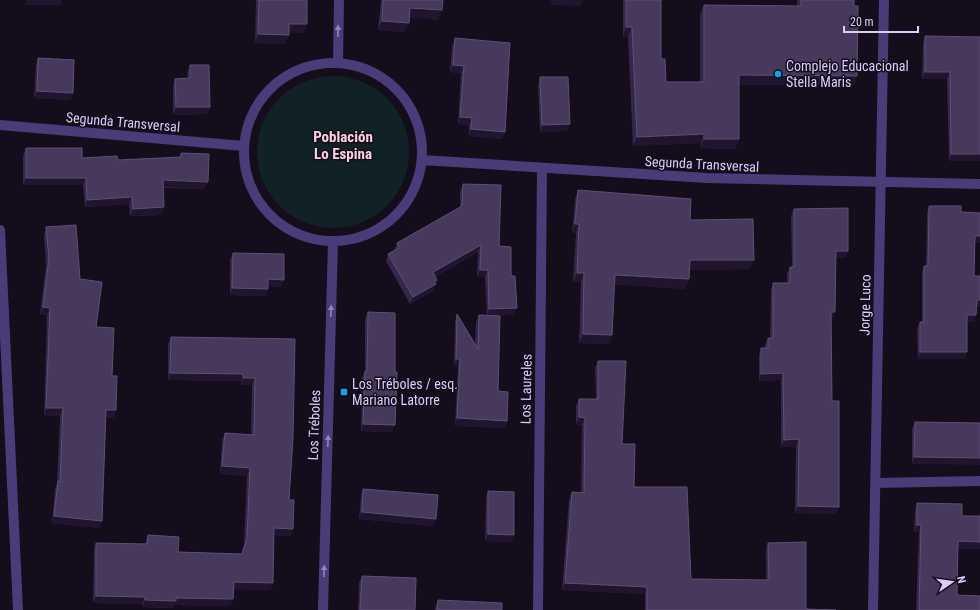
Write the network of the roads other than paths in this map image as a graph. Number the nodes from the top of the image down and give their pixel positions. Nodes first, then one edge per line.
1 (339, 0) edge
2 (884, 0) edge
3 (338, 62) junction
4 (0, 126) edge
5 (244, 146) junction
6 (422, 160) junction
7 (542, 168) junction
8 (881, 182) junction
9 (980, 184) edge
10 (0, 230) edge
11 (333, 242) junction
12 (980, 481) edge
13 (875, 483) junction
14 (18, 610) edge
15 (323, 610) edge
16 (538, 610) edge
17 (873, 610) edge

3 -> 1 street
2 - 8 street, Jorge Luco
3 - 5 street
3 - 6 street
4 - 5 street, Segunda Transversal
5 - 11 street
6 - 7 street, Segunda Transversal
6 - 11 street
7 - 8 street, Segunda Transversal
7 - 16 street, Los Laureles
8 - 9 street, Segunda Transversal
8 - 13 street, Jorge Luco
10 - 14 street
15 -> 11 street, Los Tréboles
12 - 13 street
13 - 17 street, Jorge Luco

